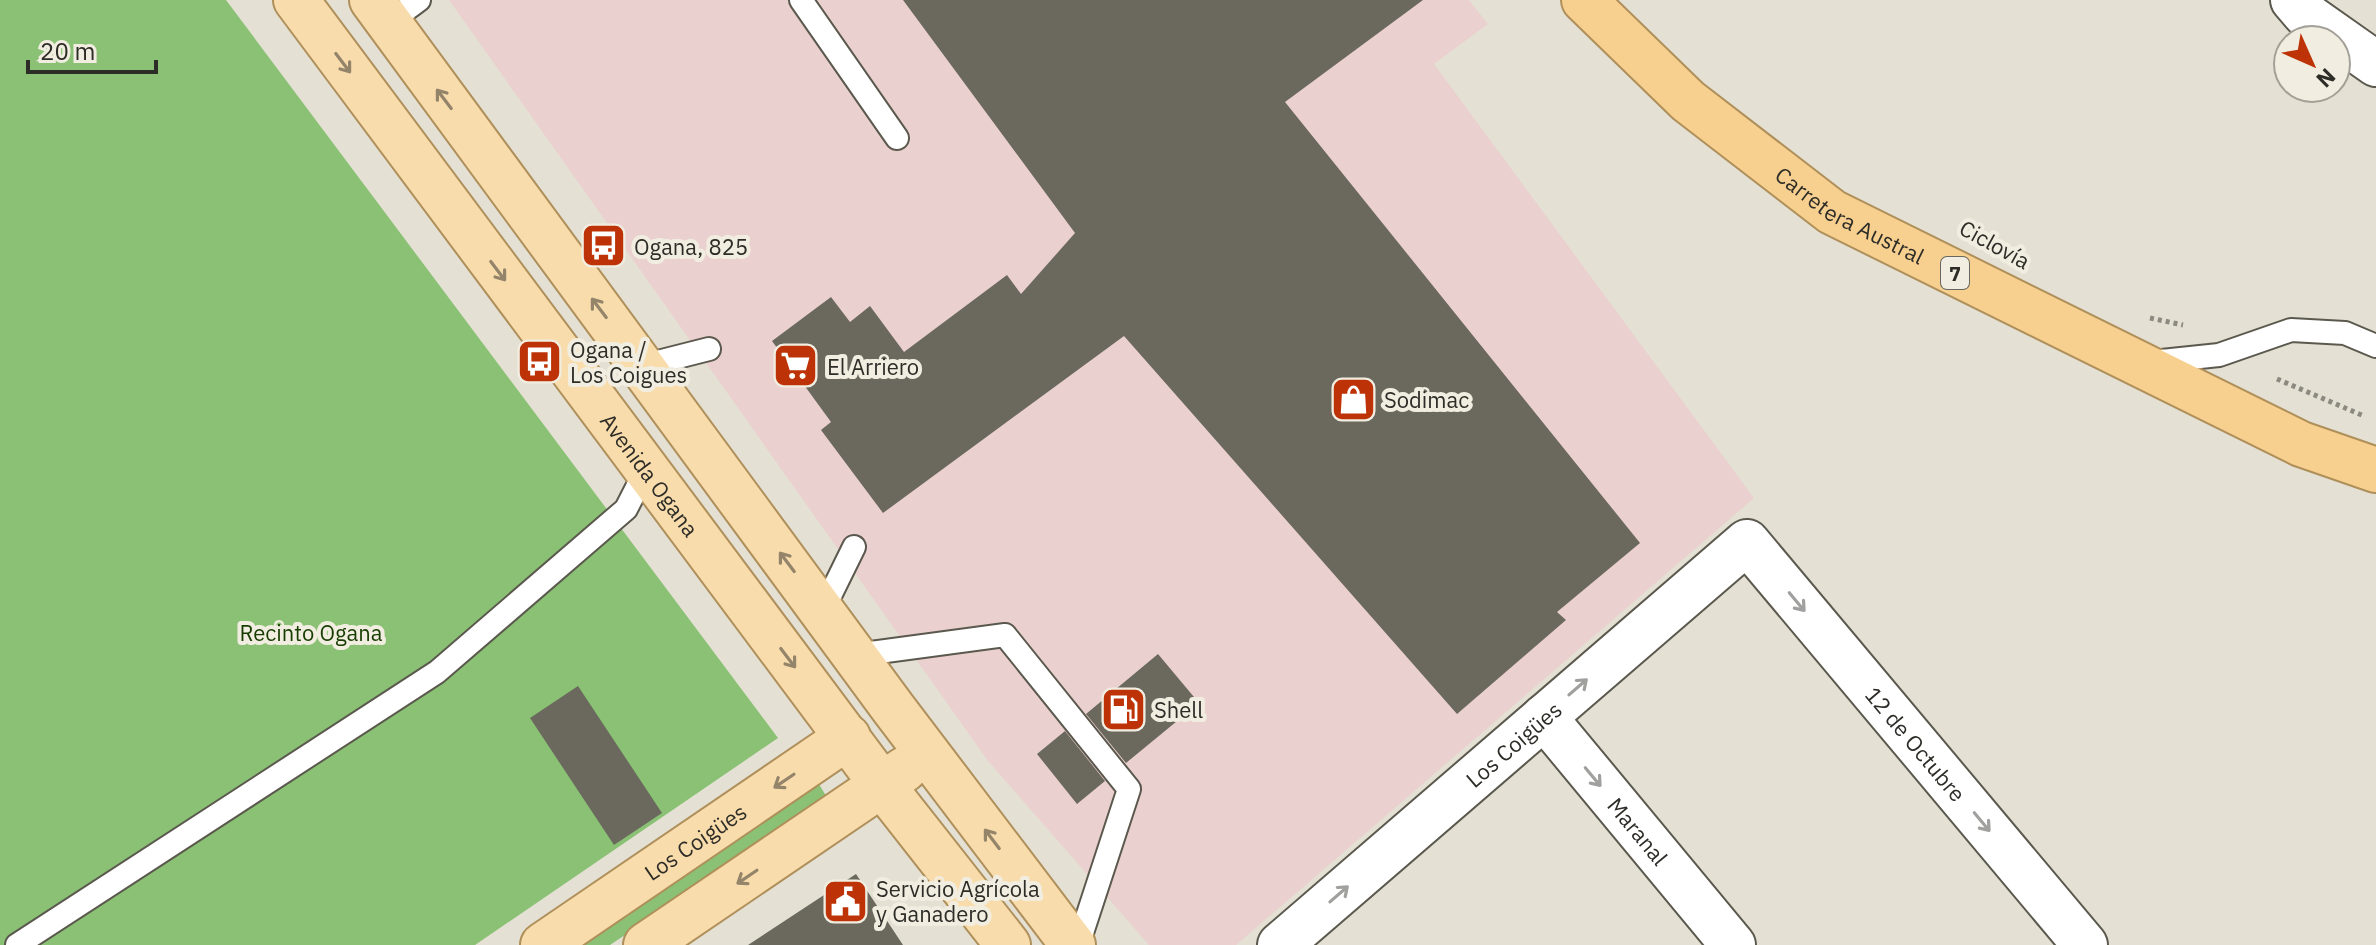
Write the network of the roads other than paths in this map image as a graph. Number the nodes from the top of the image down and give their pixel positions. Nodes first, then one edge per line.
1 (296, 0) edge
2 (801, 0) edge
3 (1584, 0) edge
4 (2293, 0) edge
5 (393, 8) edge
6 (2376, 64) edge
7 (897, 138) dead end
8 (2376, 346) edge
9 (709, 349) dead end
10 (2138, 364) junction
11 (642, 366) junction
12 (646, 470) junction
13 (2376, 470) edge
14 (1747, 542) joint
15 (854, 547) dead end
16 (823, 610) junction
17 (856, 655) junction
18 (1544, 717) junction
19 (848, 737) junction
20 (926, 753) junction
21 (883, 786) junction
22 (17, 945) edge
23 (543, 945) edge
24 (646, 945) edge
25 (1008, 945) edge
26 (1075, 945) edge
27 (1280, 945) edge
28 (1733, 945) edge
29 (2085, 945) edge

1 -> 12 main road, Avenida Ogana
2 - 7 lane
3 - 10 highway, Carretera Austral / 7
4 - 6 street
11 -> 5 main road
8 - 10 lane
9 - 11 lane
10 - 13 highway, Carretera Austral / 7
16 -> 11 main road
12 -> 19 main road, Avenida Ogana
12 - 22 lane
18 -> 14 street, Los Coigües
14 -> 29 street, 12 de Octubre
15 - 16 lane
16 - 17 main road
17 - 20 main road
17 - 26 lane
27 -> 18 street, Los Coigües
18 -> 28 street, Maranal
19 - 21 main road, Avenida Ogana
19 -> 23 main road, Los Coigües
20 - 21 main road
26 -> 20 main road
21 -> 24 main road
21 - 25 main road, Avenida Ogana

